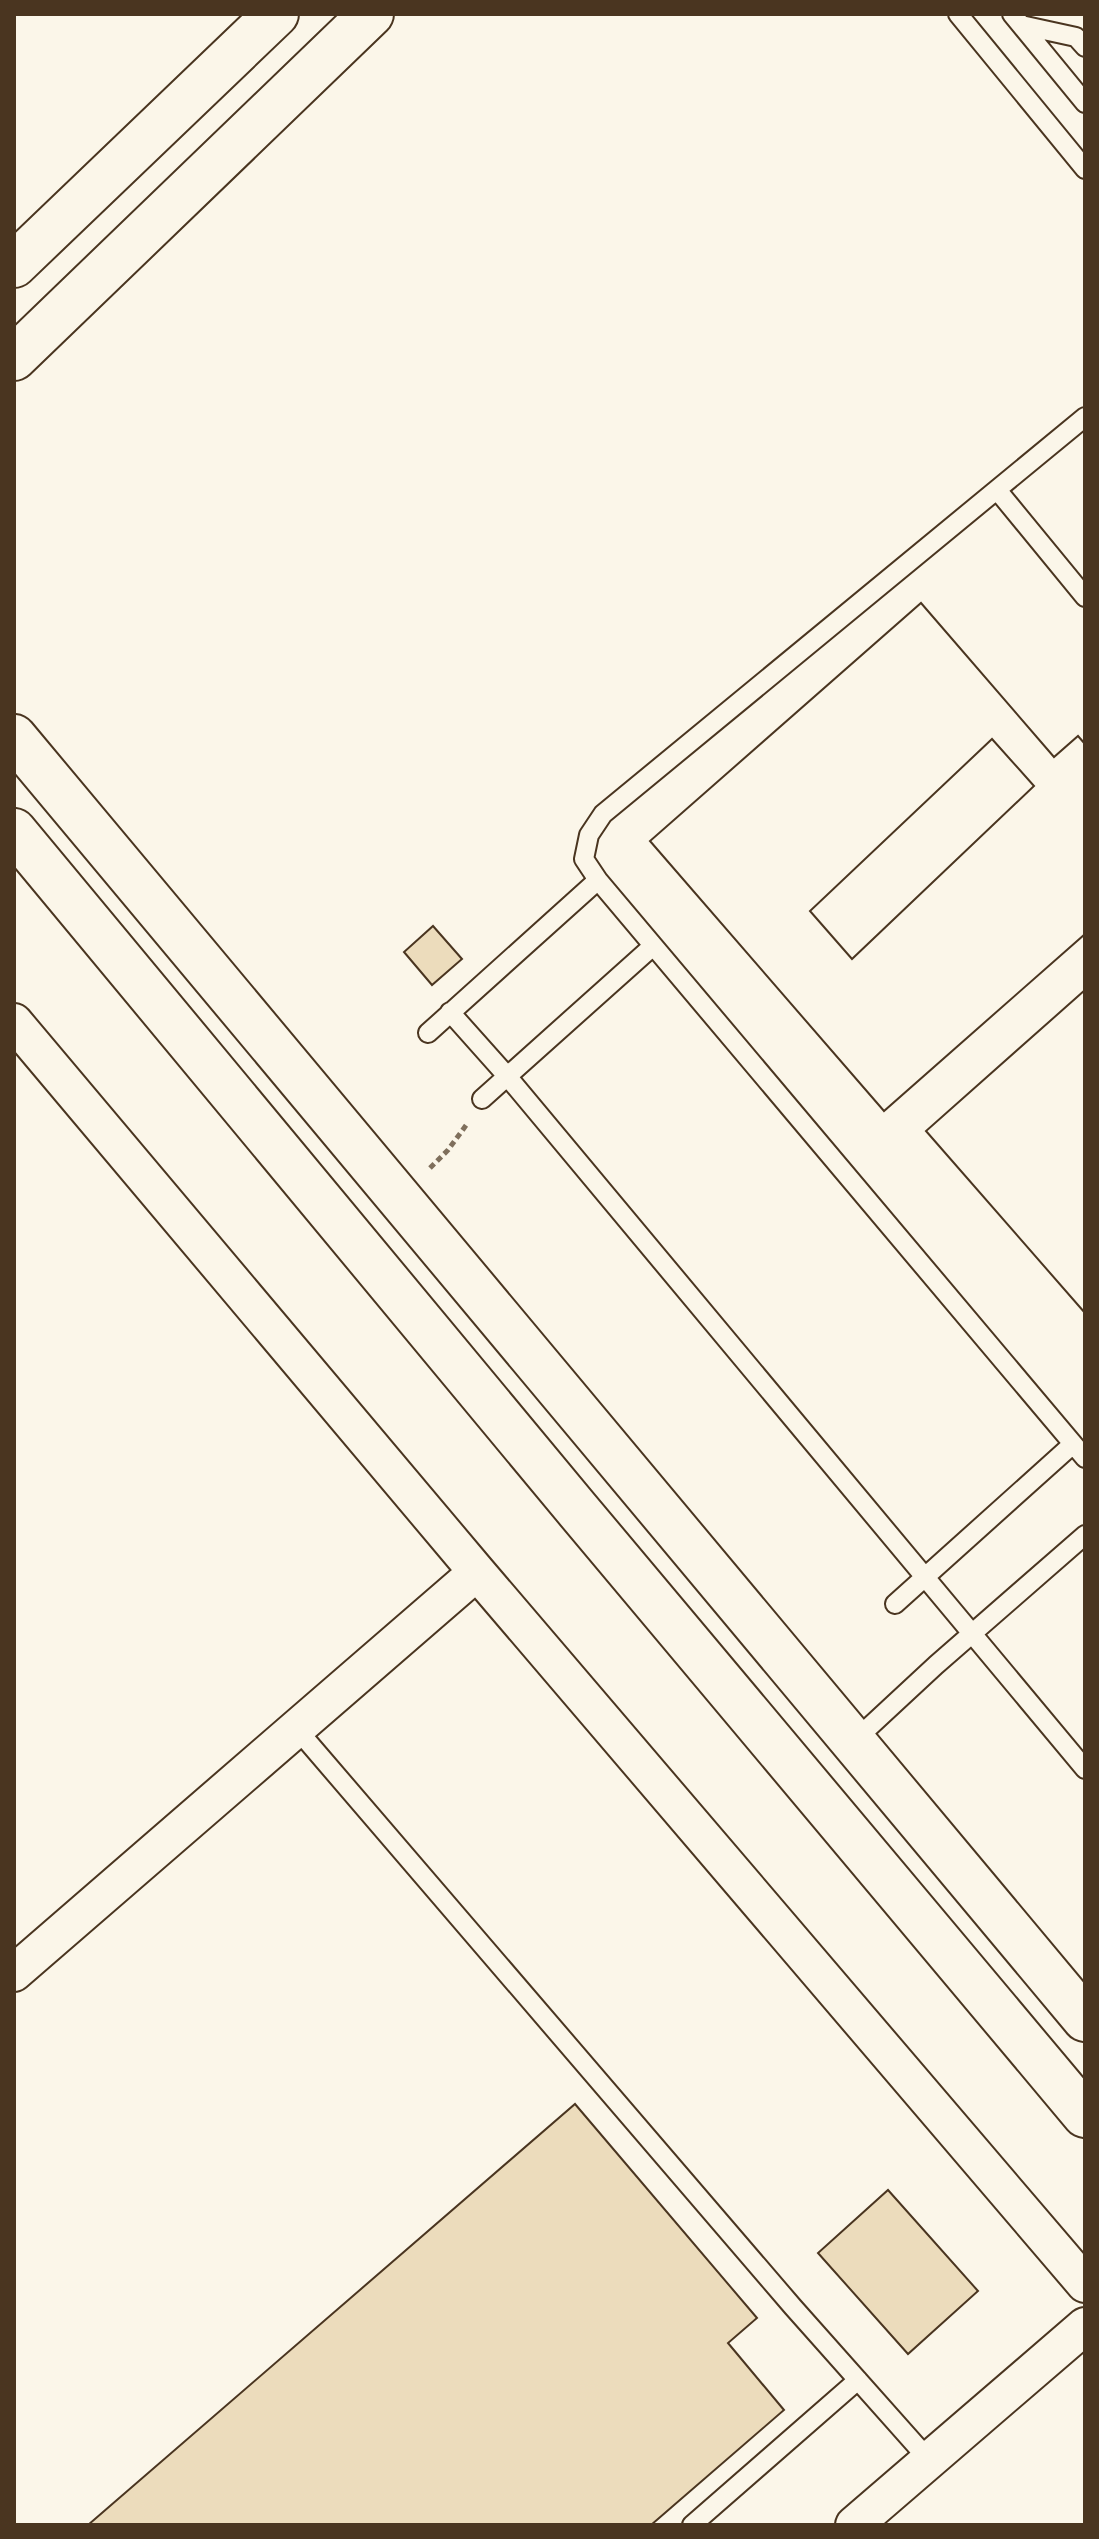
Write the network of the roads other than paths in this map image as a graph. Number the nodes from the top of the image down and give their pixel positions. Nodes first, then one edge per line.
1 (276, 14) edge
2 (371, 14) edge
3 (958, 14) edge
4 (1017, 20) edge
5 (1085, 47) edge
6 (1085, 103) edge
7 (1085, 169) edge
8 (14, 265) edge
9 (14, 358) edge
10 (1085, 417) edge
11 (998, 491) junction
12 (1085, 597) edge
13 (14, 737) edge
14 (14, 831) edge
15 (598, 880) junction
16 (653, 946) junction
17 (450, 1012) junction
18 (14, 1022) edge
19 (428, 1033) dead end
20 (507, 1076) junction
21 (482, 1099) road end
22 (1079, 1451) edge
23 (623, 1466) junction
24 (576, 1508) junction
25 (1085, 1535) edge
26 (477, 1572) junction
27 (924, 1579) junction
28 (895, 1604) dead end
29 (970, 1634) junction
30 (296, 1728) junction
31 (853, 1742) junction
32 (1085, 1769) edge
33 (14, 1973) edge
34 (1085, 2019) edge
35 (1085, 2115) edge
36 (1085, 2284) edge
37 (1085, 2326) edge
38 (858, 2380) junction
39 (929, 2460) junction
40 (692, 2525) edge
41 (854, 2525) edge

1 - 8 street
2 - 9 street
3 - 7 lane
4 - 5 lane
4 - 6 lane
10 - 11 lane
11 - 12 lane
11 - 15 lane
13 - 23 street
14 - 24 street
15 - 16 lane
15 - 17 lane
16 - 20 lane
16 - 22 lane
17 - 19 lane
17 - 20 lane
18 - 26 street
20 - 21 lane
20 - 27 lane
22 - 27 lane
23 - 24 street
23 - 31 street
24 - 35 street
25 - 29 lane
26 - 30 street
26 - 36 street
27 - 28 lane
27 - 29 lane
29 - 31 lane
29 - 32 lane
30 - 33 street
30 - 38 lane
31 - 34 street
37 - 39 street
38 - 39 lane
38 - 40 lane
39 - 41 street

